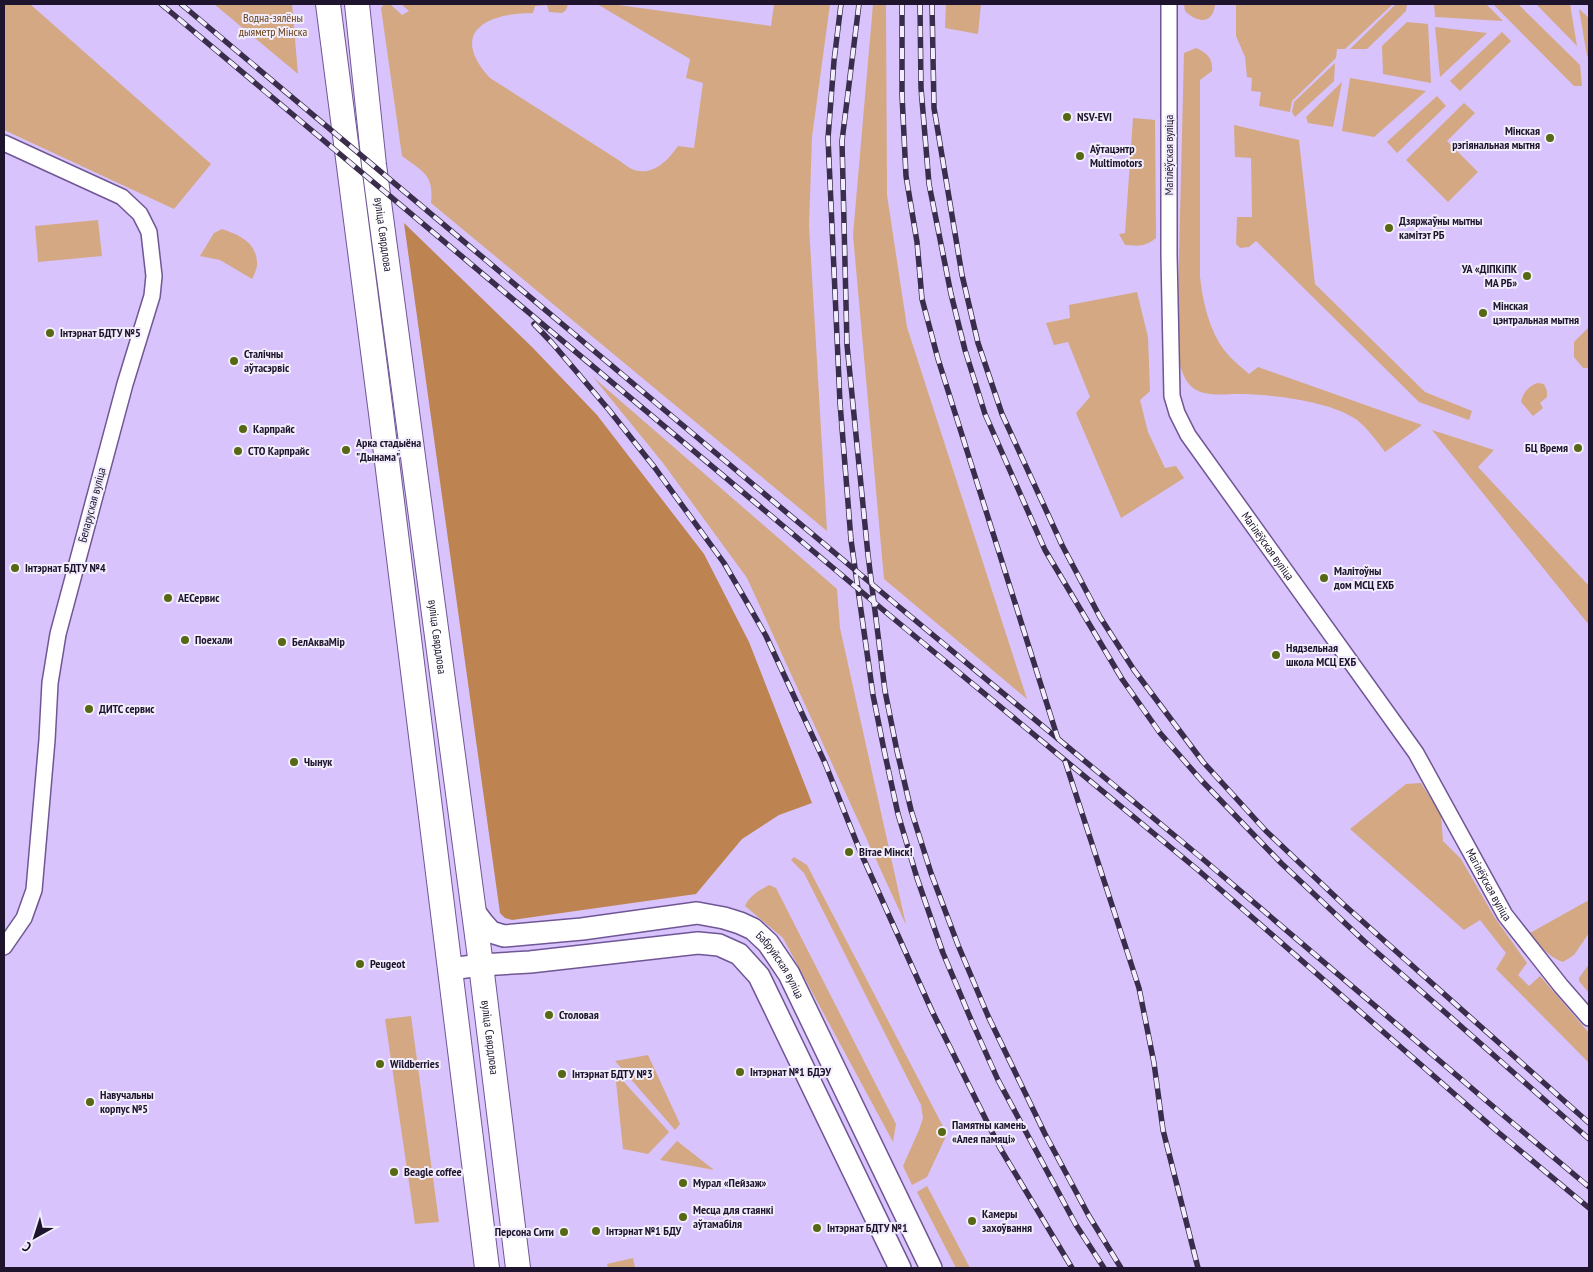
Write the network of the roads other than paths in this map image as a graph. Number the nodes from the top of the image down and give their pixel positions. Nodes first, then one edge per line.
1 (328, 4) edge
2 (357, 4) edge
3 (1169, 4) edge
4 (4, 143) edge
5 (474, 911) junction
6 (4, 947) edge
7 (481, 965) junction
8 (450, 969) junction
9 (1589, 1018) edge
10 (487, 1268) edge
11 (518, 1268) edge
12 (900, 1268) edge
13 (931, 1268) edge

1 - 8 main road, вуліца Свярдлова
2 - 5 main road, вуліца Свярдлова
3 - 9 street, Магілёўская вуліца
4 - 6 street, Беларуская вуліца
5 - 7 main road, вуліца Свярдлова
5 - 13 main road, Бабруйская вуліца
7 - 8 main road, Бабруйская вуліца
7 - 11 main road, вуліца Свярдлова
7 - 12 main road, Бабруйская вуліца
8 - 10 main road, вуліца Свярдлова

